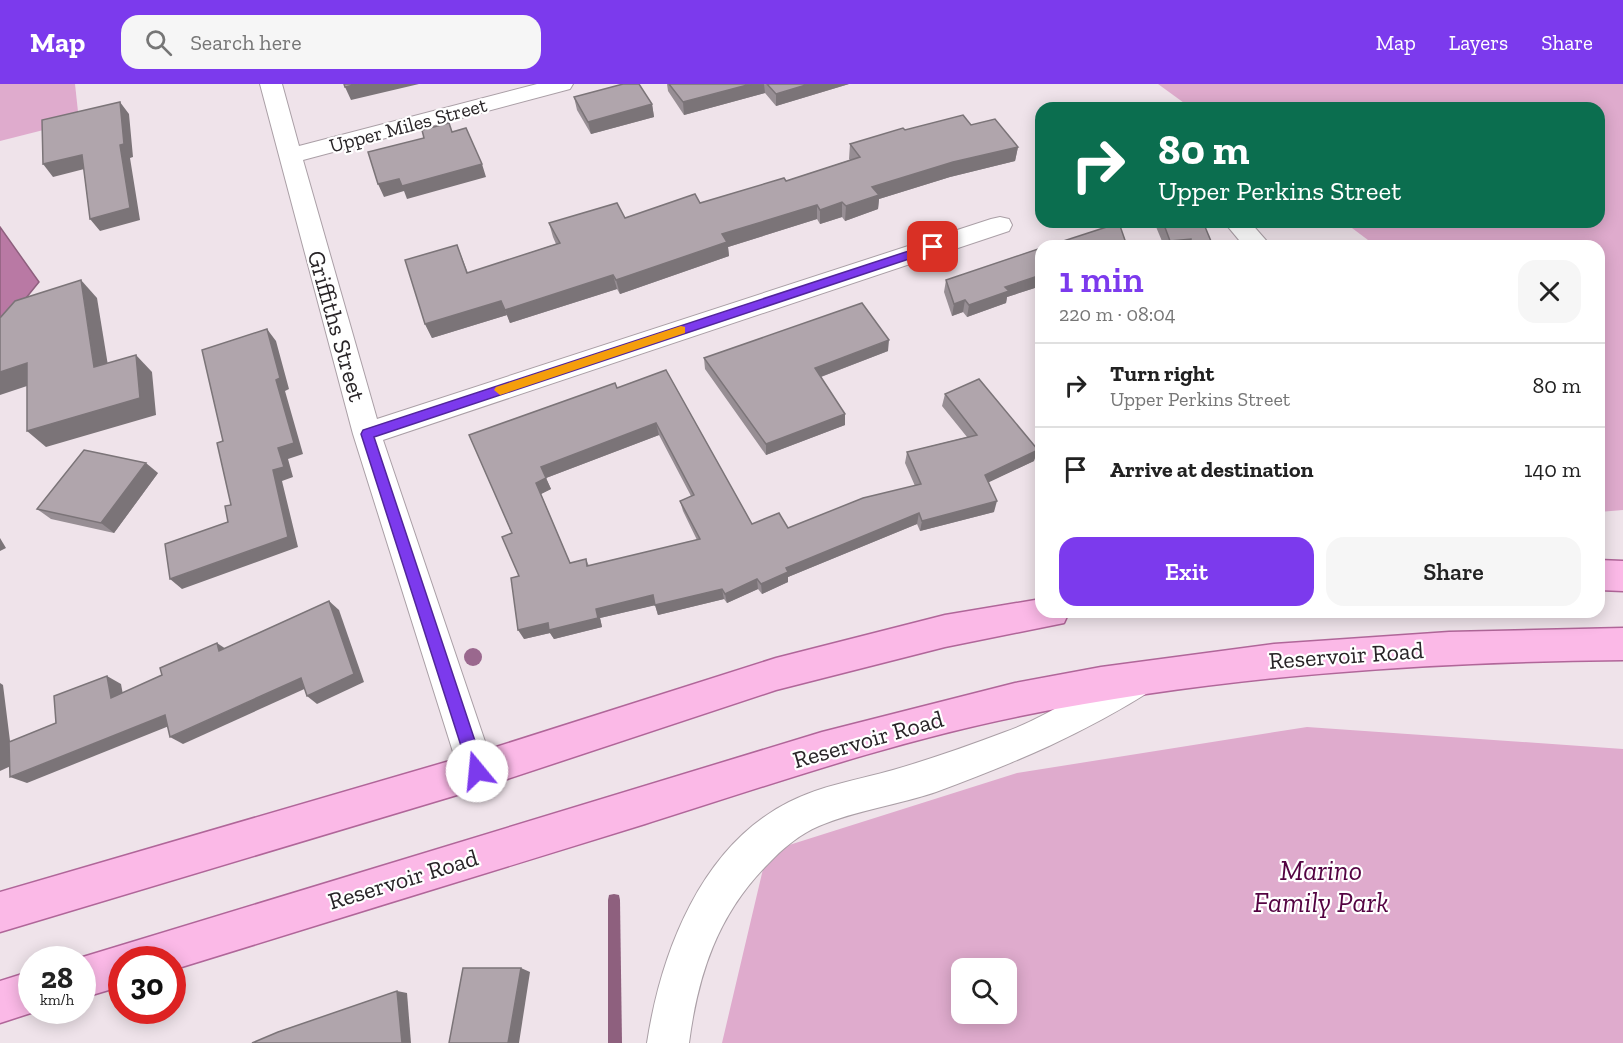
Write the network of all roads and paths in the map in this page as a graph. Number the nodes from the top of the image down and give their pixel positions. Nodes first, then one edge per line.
1 (271, 84) edge
2 (562, 84) edge
3 (289, 156) junction
4 (1000, 225) dead end
5 (1242, 228) edge
6 (1252, 240) edge
7 (367, 434) junction
8 (1035, 615) edge
9 (1623, 644) edge
10 (1506, 645) junction
11 (1623, 662) edge
12 (1143, 678) junction
13 (477, 771) junction
14 (0, 912) edge
15 (183, 946) edge
16 (18, 996) edge
17 (0, 1002) edge
18 (668, 1043) edge

1 - 3 street, Griffiths Street
2 - 3 street, Upper Miles Street
3 - 7 street, Griffiths Street
4 - 7 street
5 - 6 street
7 - 13 street, Griffiths Street
8 - 13 main road
9 - 10 main road, Reservoir Road
10 - 11 main road
10 - 12 main road, Reservoir Road
12 - 15 main road, Reservoir Road
12 - 18 street
13 - 14 main road
16 - 17 main road

